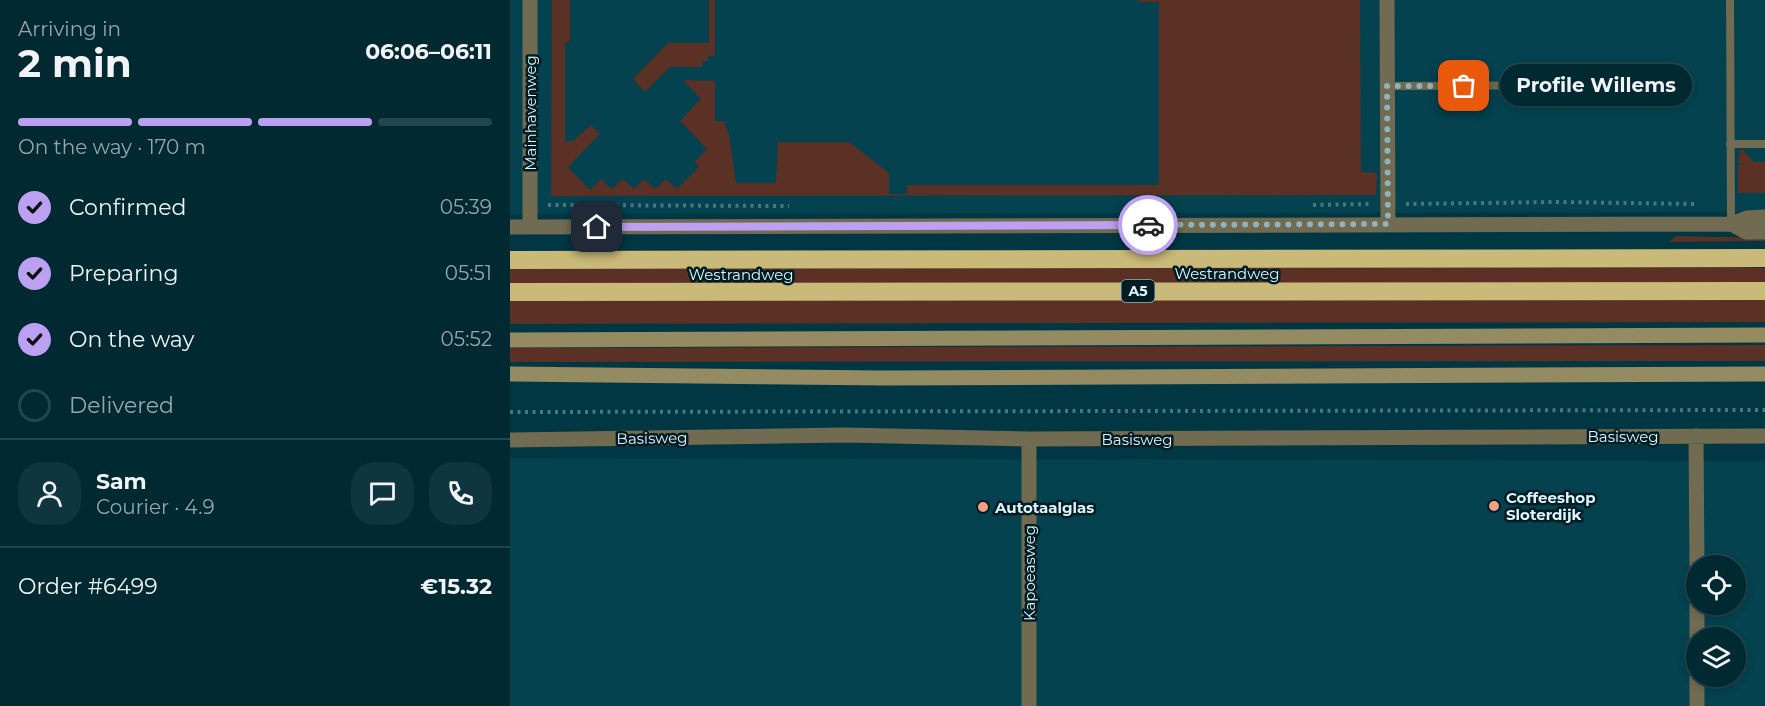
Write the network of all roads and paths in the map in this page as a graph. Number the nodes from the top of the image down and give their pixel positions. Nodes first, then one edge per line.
1 (530, 0) edge
2 (1387, 0) edge
3 (1730, 0) edge
4 (1626, 85) dead end
5 (1387, 86) junction
6 (1730, 144) junction
7 (1765, 144) edge
8 (1387, 204) junction
9 (1696, 204) dead end
10 (530, 205) junction
11 (1305, 205) dead end
12 (794, 206) dead end
13 (1765, 217) edge
14 (1388, 224) junction
15 (1731, 224) junction
16 (510, 227) edge
17 (530, 227) junction
18 (1765, 232) edge
19 (1765, 258) edge
20 (510, 260) edge
21 (1765, 291) edge
22 (510, 292) edge
23 (1765, 335) edge
24 (510, 340) edge
25 (510, 374) edge
26 (1765, 374) edge
27 (1765, 410) edge
28 (510, 411) edge
29 (1696, 436) junction
30 (1765, 436) edge
31 (1029, 439) junction
32 (510, 440) edge
33 (1697, 555) edge
34 (1697, 687) edge
35 (1029, 706) edge
36 (1697, 706) edge

1 - 10 street, Mainhavenweg
2 - 5 street
3 - 6 lane
4 - 5 lane
5 - 8 street
6 - 7 lane
6 - 15 lane
8 - 9 path
8 - 11 path
8 - 14 street
10 - 12 path
10 - 17 street, Mainhavenweg
13 - 15 street
14 - 15 street
14 - 17 street
15 - 18 street
16 - 17 street
19 - 20 highway, Westrandweg / A5
21 - 22 highway, Westrandweg / A5
23 - 24 main road
25 - 26 main road
27 - 28 path
29 - 30 street, Basisweg
29 - 31 street, Basisweg
29 - 33 street
31 - 32 street, Basisweg
31 - 35 street, Kapoeasweg
34 - 36 street

